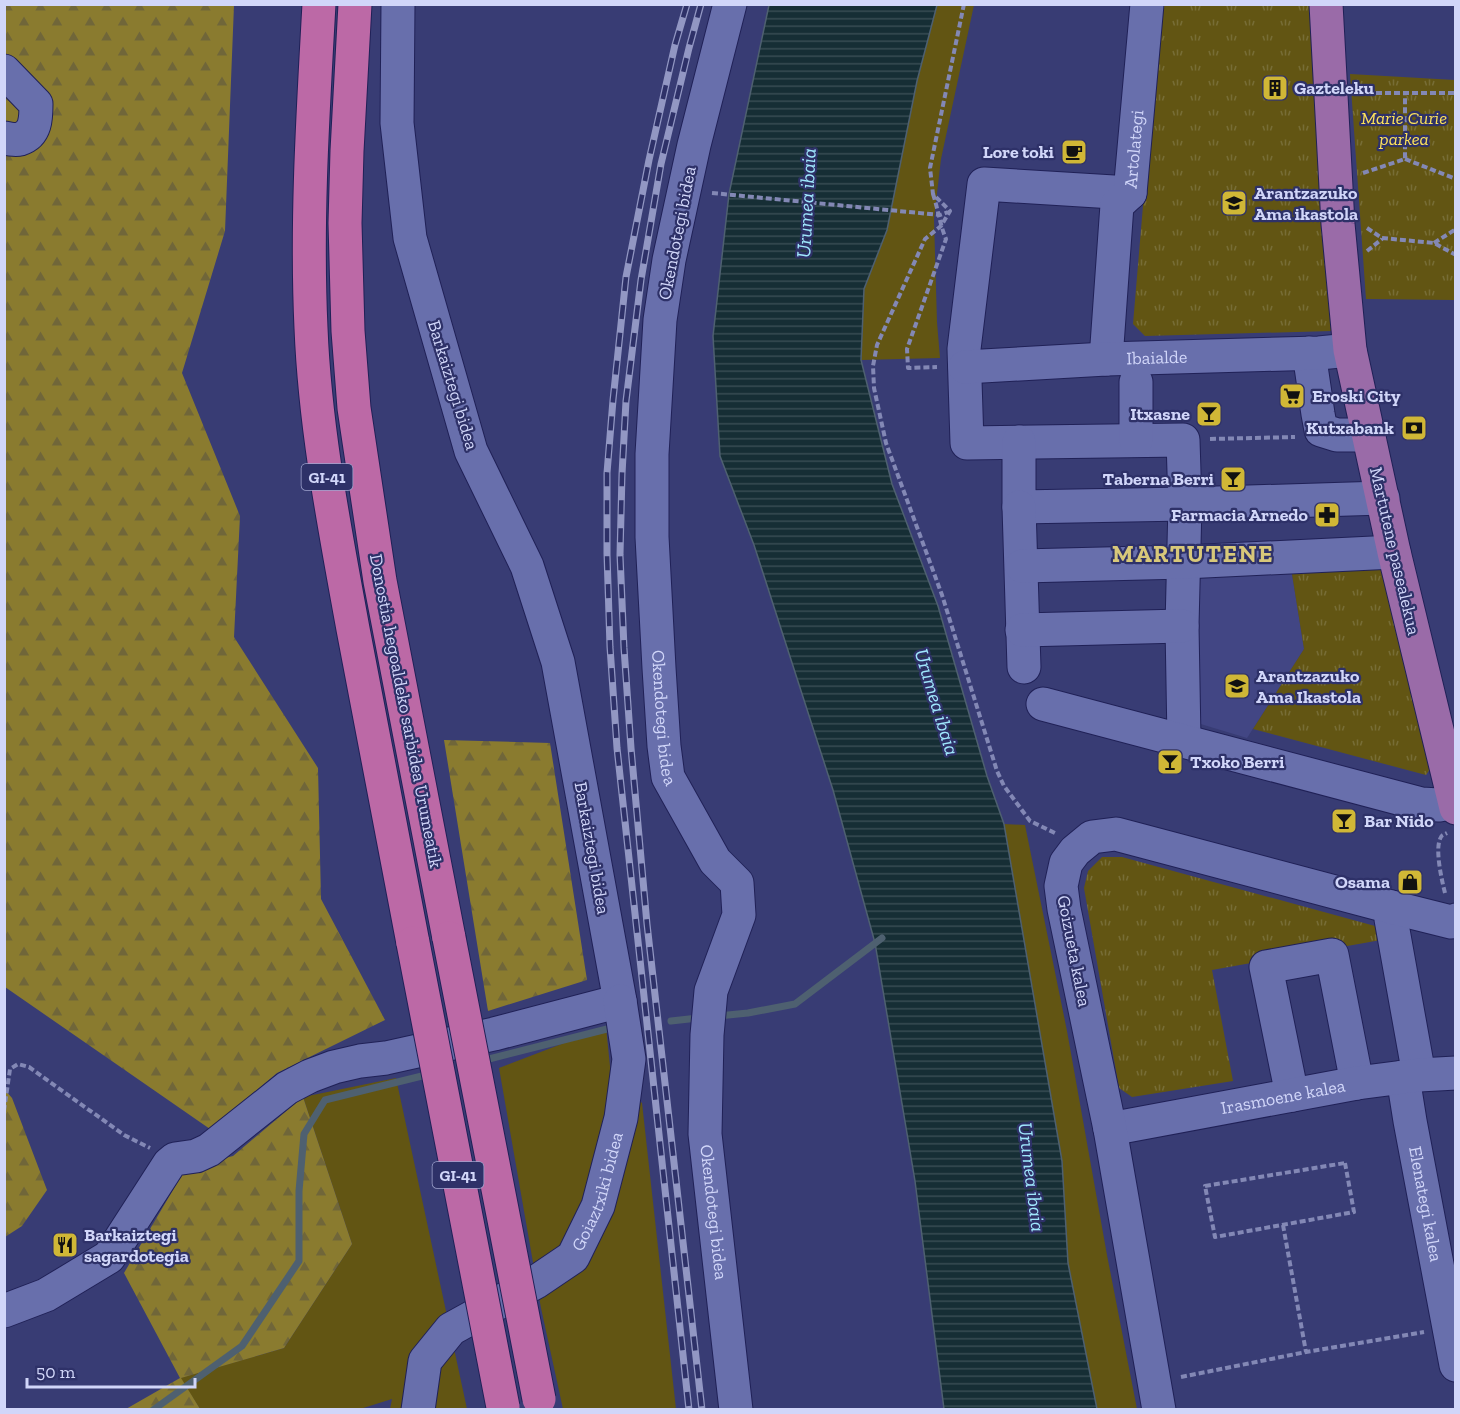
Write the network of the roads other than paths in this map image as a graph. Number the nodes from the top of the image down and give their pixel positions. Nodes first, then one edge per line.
1 (319, 4) edge
2 (355, 4) edge
3 (398, 4) edge
4 (730, 4) edge
5 (1148, 4) edge
6 (1326, 4) edge
7 (4, 71) edge
8 (4, 138) edge
9 (1130, 193) junction
10 (1350, 350) junction
11 (1309, 353) junction
12 (1106, 359) junction
13 (965, 367) junction
14 (1136, 382) dead end
15 (1369, 435) junction
16 (1136, 440) junction
17 (1019, 442) junction
18 (1383, 498) junction
19 (1185, 504) junction
20 (1018, 507) junction
21 (1395, 552) junction
22 (1184, 562) junction
23 (1022, 566) junction
24 (1182, 626) junction
25 (1022, 630) junction
26 (1024, 667) dead end
27 (1043, 704) dead end
28 (1184, 740) junction
29 (1453, 814) edge
30 (1391, 908) junction
31 (1453, 921) edge
32 (620, 1001) junction
33 (1455, 1073) edge
34 (1411, 1076) junction
35 (1358, 1083) junction
36 (1292, 1095) junction
37 (1110, 1129) junction
38 (4, 1311) edge
39 (1455, 1365) edge
40 (1156, 1396) edge
41 (540, 1404) edge
42 (503, 1408) edge
43 (418, 1410) edge
44 (736, 1410) edge

1 - 42 highway, Donostia hegoaldeko sarbidea Urumeatik / GI-41, bridge
2 - 41 highway, Donostia hegoaldeko sarbidea Urumeatik / GI-41, bridge
3 - 32 street, Barkaiztegi bidea
4 - 44 street, Okendotegi bidea
5 - 9 street, Artolategi
6 - 10 main road, Martutene pasealekua
7 - 8 street
9 - 12 street, Artolategi
9 - 13 street
10 - 11 street, Ibaialde
10 - 15 main road, Martutene pasealekua
11 - 12 street, Ibaialde
11 - 15 street
12 - 13 street, Ibaialde
13 - 17 street
14 - 16 street
15 - 18 main road, Martutene pasealekua
16 - 17 street
16 - 19 street
17 - 20 street
18 - 19 street
18 - 21 main road, Martutene pasealekua
19 - 20 street
19 - 22 street
20 - 23 street
21 - 22 street
21 - 29 main road, Martutene pasealekua
22 - 23 street
22 - 24 street
23 - 25 street
24 - 25 street
24 - 28 street
25 - 26 street
27 - 28 street
28 - 29 street
30 - 31 street, Goizueta kalea
30 - 34 street
30 - 37 street, Goizueta kalea
32 - 38 street
32 - 43 street, Goiaztxiki bidea
33 - 34 street, Irasmoene kalea
34 - 35 street, Irasmoene kalea
34 - 39 street, Elenategi kalea
35 - 36 street, Irasmoene kalea
35 - 36 street
36 - 37 street, Irasmoene kalea
37 - 40 street, Goizueta kalea

